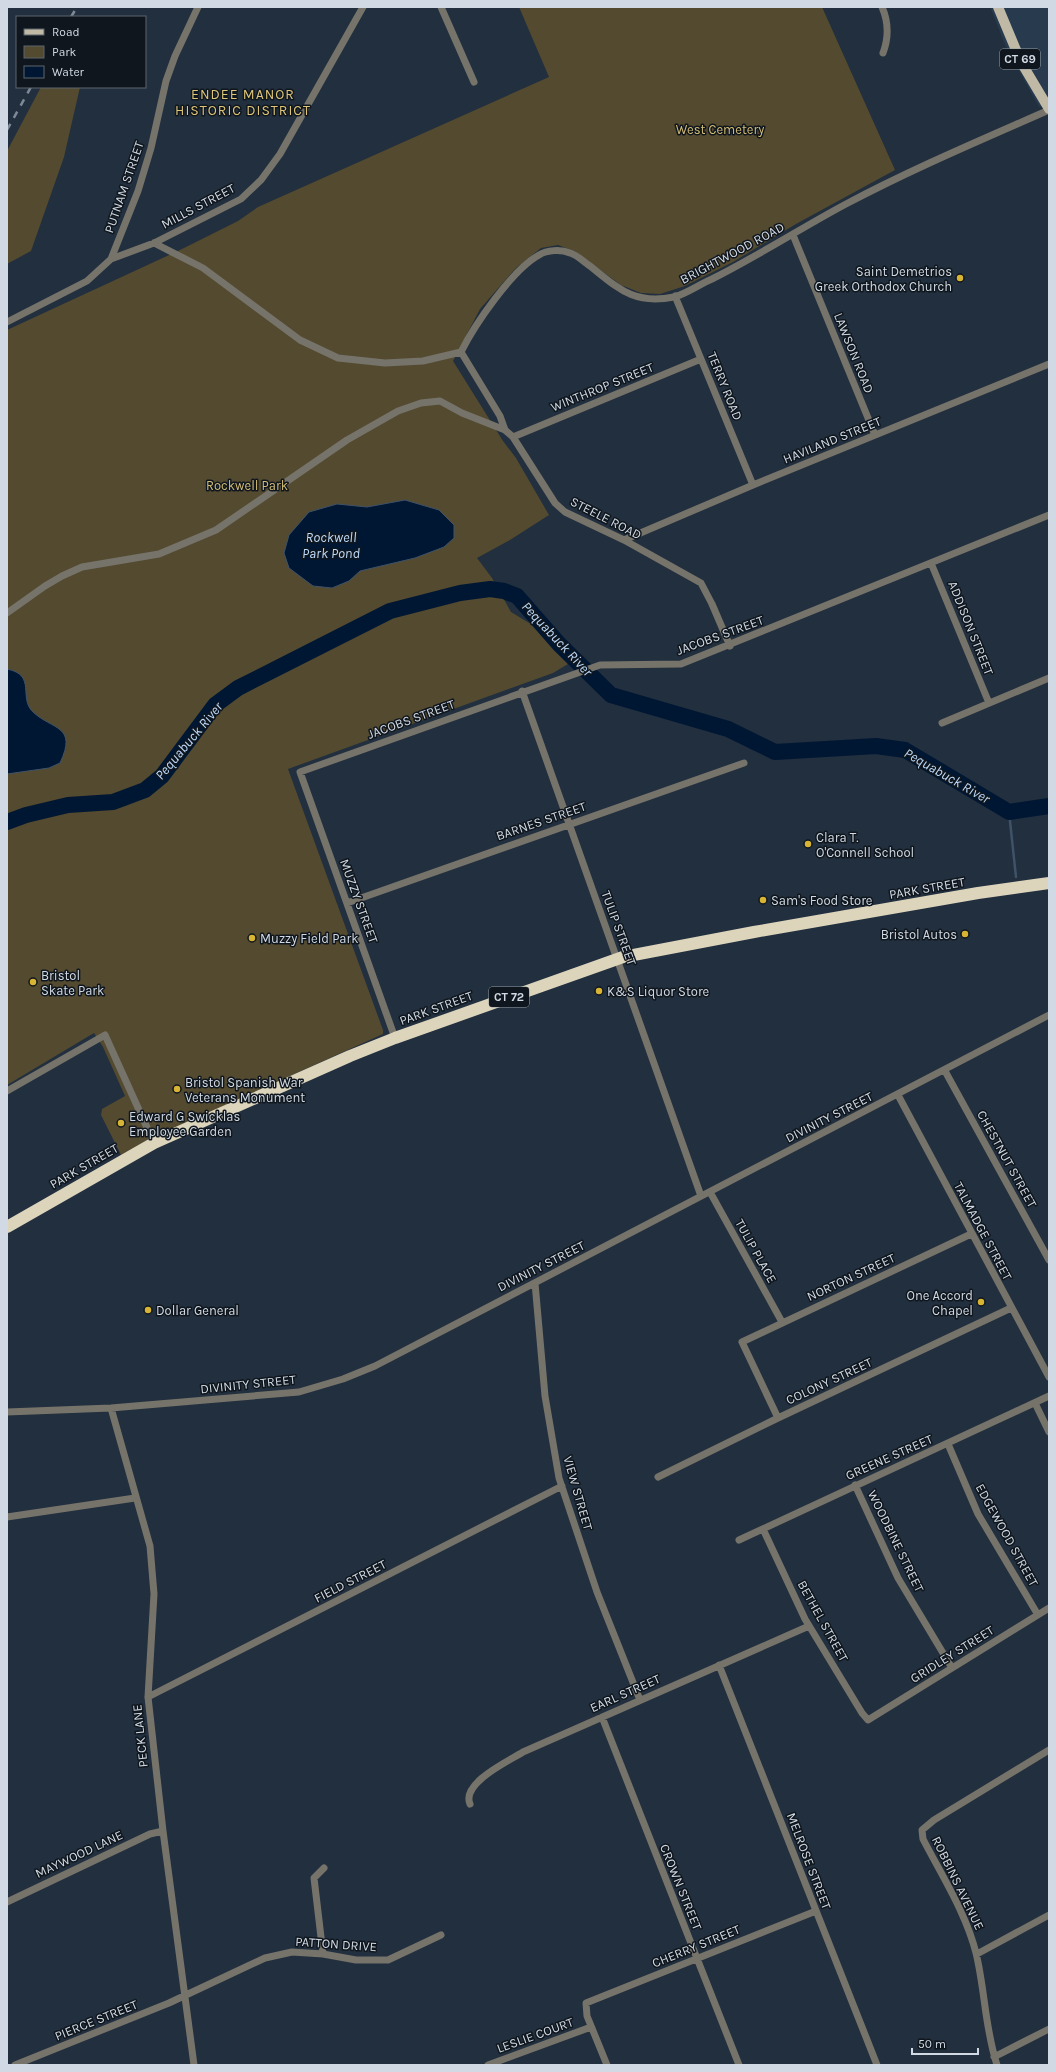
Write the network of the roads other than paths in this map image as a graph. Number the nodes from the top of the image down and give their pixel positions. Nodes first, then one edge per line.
1 (198, 7) edge
2 (363, 7) edge
3 (441, 7) edge
4 (882, 7) edge
5 (998, 7) edge
6 (883, 53) dead end
7 (474, 82) dead end
8 (1049, 109) edge
9 (792, 235) junction
10 (154, 243) junction
11 (111, 259) junction
12 (675, 296) junction
13 (7, 322) edge
14 (461, 352) junction
15 (701, 359) junction
16 (1049, 364) edge
17 (505, 430) junction
18 (875, 435) junction
19 (513, 437) junction
20 (753, 485) junction
21 (1049, 515) edge
22 (624, 540) junction
23 (931, 562) junction
24 (7, 613) edge
25 (730, 646) junction
26 (1049, 678) edge
27 (522, 691) junction
28 (989, 703) junction
29 (942, 723) dead end
30 (744, 763) dead end
31 (300, 772) joint
32 (568, 824) junction
33 (1049, 883) edge
34 (347, 903) junction
35 (617, 959) junction
36 (1049, 1015) edge
37 (395, 1038) junction
38 (945, 1070) junction
39 (7, 1091) edge
40 (898, 1095) junction
41 (154, 1143) junction
42 (710, 1192) junction
43 (701, 1196) junction
44 (7, 1227) edge
45 (972, 1234) junction
46 (1049, 1260) edge
47 (535, 1283) junction
48 (1011, 1308) junction
49 (782, 1322) junction
50 (1049, 1378) edge
51 (1049, 1396) edge
52 (1035, 1403) junction
53 (111, 1408) junction
54 (7, 1412) edge
55 (778, 1418) junction
56 (1049, 1432) edge
57 (948, 1444) junction
58 (658, 1477) dead end
59 (856, 1485) junction
60 (562, 1486) junction
61 (135, 1498) junction
62 (7, 1516) edge
63 (763, 1529) junction
64 (739, 1540) dead end
65 (1049, 1608) edge
66 (1038, 1615) junction
67 (809, 1626) junction
68 (719, 1666) junction
69 (952, 1668) junction
70 (148, 1697) junction
71 (640, 1700) junction
72 (602, 1717) junction
73 (868, 1720) joint
74 (1049, 1750) edge
75 (470, 1804) dead end
76 (163, 1832) junction
77 (324, 1868) dead end
78 (7, 1902) edge
79 (816, 1911) junction
80 (1049, 1915) edge
81 (441, 1935) dead end
82 (323, 1954) junction
83 (977, 1954) junction
84 (696, 1959) junction
85 (185, 1996) junction
86 (591, 2027) junction
87 (1049, 2029) edge
88 (994, 2057) junction
89 (15, 2065) edge
90 (194, 2065) edge
91 (488, 2065) edge
92 (606, 2065) edge
93 (739, 2065) edge
94 (877, 2065) edge
95 (996, 2065) edge

1 - 11 street, PUTNAM STREET
2 - 10 street, MILLS STREET
3 - 7 street
4 - 6 street
5 - 8 main road, CT 69
8 - 9 street, BRIGHTWOOD ROAD
9 - 12 street, BRIGHTWOOD ROAD
9 - 18 street, LAWSON ROAD
10 - 11 street, MILLS STREET
10 - 14 street
11 - 13 street, PUTNAM STREET
12 - 14 street, BRIGHTWOOD ROAD
12 - 15 street, TERRY ROAD
14 - 17 street, STEELE ROAD
15 - 19 street, WINTHROP STREET
15 - 20 street, TERRY ROAD
16 - 18 street, HAVILAND STREET
17 - 19 street, STEELE ROAD
17 - 24 street
18 - 20 street, HAVILAND STREET
19 - 22 street, STEELE ROAD
20 - 22 street, HAVILAND STREET
21 - 23 street, JACOBS STREET
22 - 25 street, STEELE ROAD
23 - 25 street, JACOBS STREET
23 - 28 street, ADDISON STREET
25 - 27 street, JACOBS STREET
26 - 28 street
27 - 31 street, JACOBS STREET
27 - 32 street, TULIP STREET
28 - 29 street
30 - 32 street, BARNES STREET
31 - 34 street, MUZZY STREET
32 - 34 street, BARNES STREET
32 - 35 street, TULIP STREET
33 - 35 highway, PARK STREET / CT 72
34 - 37 street, MUZZY STREET
35 - 37 highway, PARK STREET / CT 72
35 - 43 street, TULIP STREET
36 - 38 street, DIVINITY STREET
37 - 41 highway, PARK STREET / CT 72
38 - 40 street, DIVINITY STREET
38 - 46 street, CHESTNUT STREET
39 - 41 street
40 - 42 street, DIVINITY STREET
40 - 45 street, TALMADGE STREET
41 - 44 highway, PARK STREET / CT 72
42 - 43 street, DIVINITY STREET
42 - 49 street, TULIP PLACE
43 - 47 street, DIVINITY STREET
45 - 48 street, TALMADGE STREET
45 - 49 street, NORTON STREET
47 - 53 street, DIVINITY STREET
47 - 60 street, VIEW STREET
48 - 50 street, TALMADGE STREET
48 - 55 street, COLONY STREET
49 - 55 street, NORTON STREET
51 - 52 street, GREENE STREET
52 - 56 street
52 - 57 street, GREENE STREET
53 - 54 street, DIVINITY STREET
53 - 61 street, PECK LANE
55 - 58 street, COLONY STREET
57 - 59 street, GREENE STREET
57 - 66 street, EDGEWOOD STREET
59 - 63 street, GREENE STREET
59 - 69 street, WOODBINE STREET
60 - 70 street, FIELD STREET
60 - 71 street, VIEW STREET
61 - 62 street
61 - 70 street, PECK LANE
63 - 64 street, GREENE STREET
63 - 67 street, BETHEL STREET
65 - 66 street, GRIDLEY STREET
66 - 69 street, GRIDLEY STREET
67 - 68 street, EARL STREET
67 - 73 street, BETHEL STREET
68 - 71 street, EARL STREET
68 - 79 street, MELROSE STREET
69 - 73 street, GRIDLEY STREET
70 - 76 street, PECK LANE
71 - 72 street, EARL STREET
72 - 75 street, EARL STREET
72 - 84 street, CROWN STREET
74 - 83 street, ROBBINS AVENUE
76 - 78 street, MAYWOOD LANE
76 - 85 street, PECK LANE
77 - 82 street
79 - 84 street, CHERRY STREET
79 - 94 street, MELROSE STREET
80 - 83 street
81 - 82 street, PATTON DRIVE
82 - 85 street, PATTON DRIVE
83 - 88 street, ROBBINS AVENUE
84 - 86 street, CHERRY STREET
84 - 93 street, CROWN STREET
85 - 89 street, PIERCE STREET
85 - 90 street, PECK LANE
86 - 91 street, LESLIE COURT
86 - 92 street
87 - 88 street
88 - 95 street, ROBBINS AVENUE

